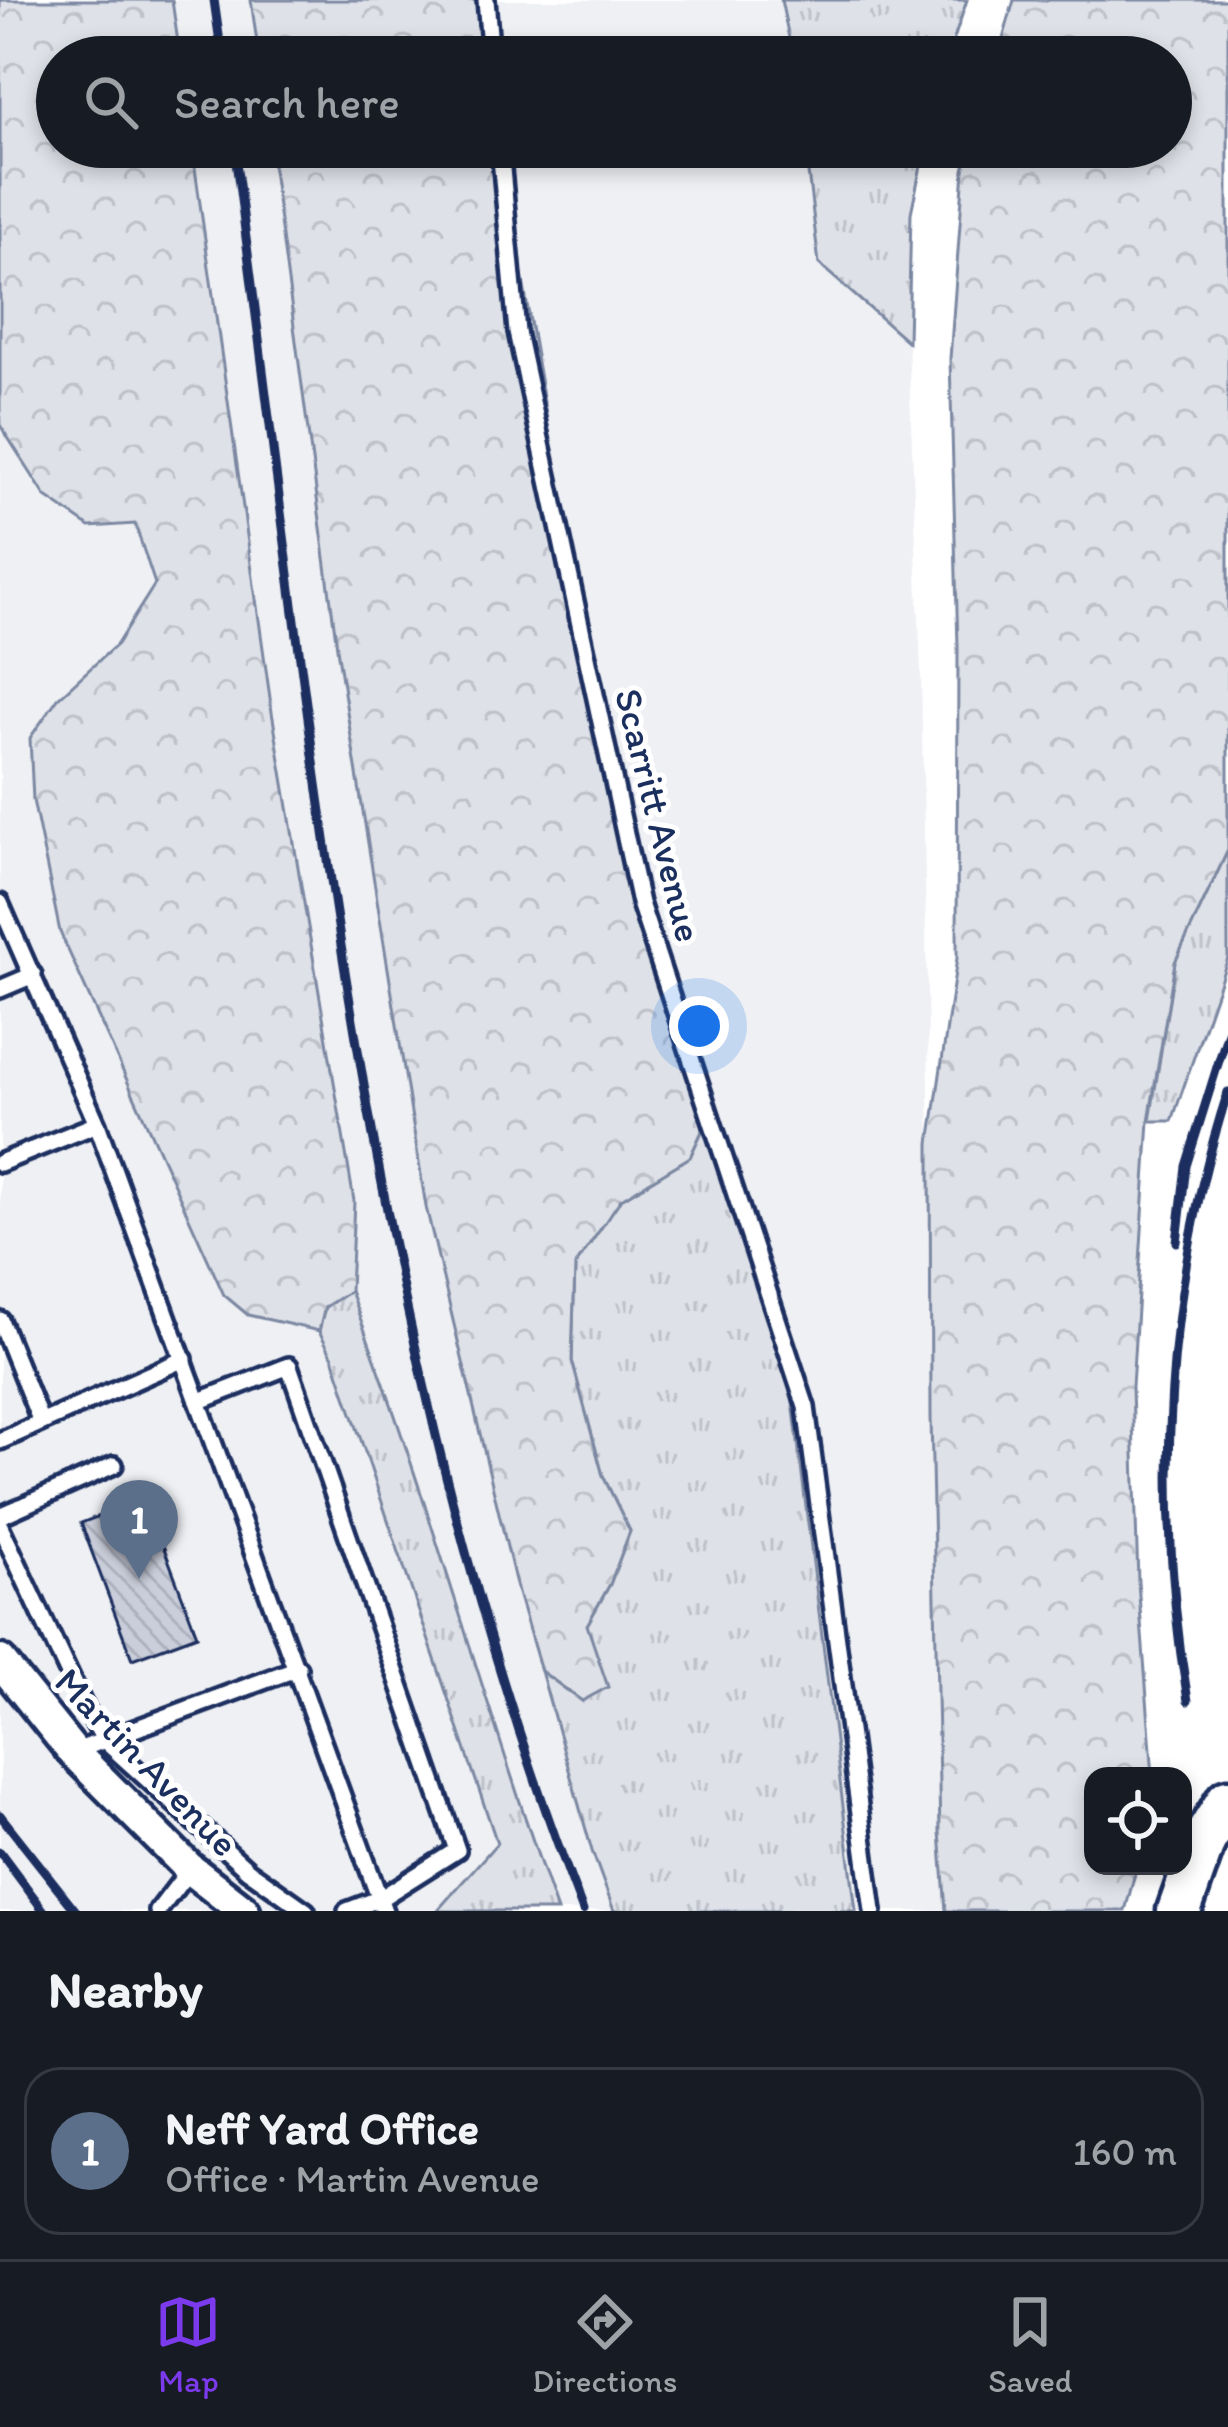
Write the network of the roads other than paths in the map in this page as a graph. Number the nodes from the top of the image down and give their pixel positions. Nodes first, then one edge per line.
1 (486, 0) edge
2 (489, 36) edge
3 (502, 168) edge
4 (0, 903) edge
5 (33, 975) junction
6 (0, 989) edge
7 (97, 1124) junction
8 (0, 1163) edge
9 (0, 1319) edge
10 (184, 1359) junction
11 (200, 1401) junction
12 (41, 1422) junction
13 (0, 1441) edge
14 (114, 1465) dead end
15 (0, 1516) edge
16 (0, 1526) edge
17 (0, 1661) edge
18 (298, 1668) junction
19 (105, 1741) junction
20 (73, 1753) junction
21 (1228, 1801) edge
22 (190, 1869) junction
23 (382, 1905) edge
24 (158, 1911) edge
25 (244, 1911) edge
26 (305, 1911) edge
27 (347, 1911) edge
28 (873, 1911) edge
29 (1179, 1911) edge

1 - 2 lane
3 - 28 lane, Scarritt Avenue
4 - 5 lane
5 - 6 lane
5 - 7 lane
7 - 8 lane
7 - 10 lane
9 - 12 lane
10 - 11 lane
10 - 12 lane
11 - 18 lane
11 - 23 lane
12 - 13 lane
14 - 15 lane
16 - 19 lane
17 - 20 street, Martin Avenue
18 - 19 lane
18 - 23 lane
19 - 20 lane
19 - 26 lane
20 - 22 street, Martin Avenue
21 - 29 main road
22 - 24 lane
22 - 25 street, Martin Avenue
23 - 27 lane

